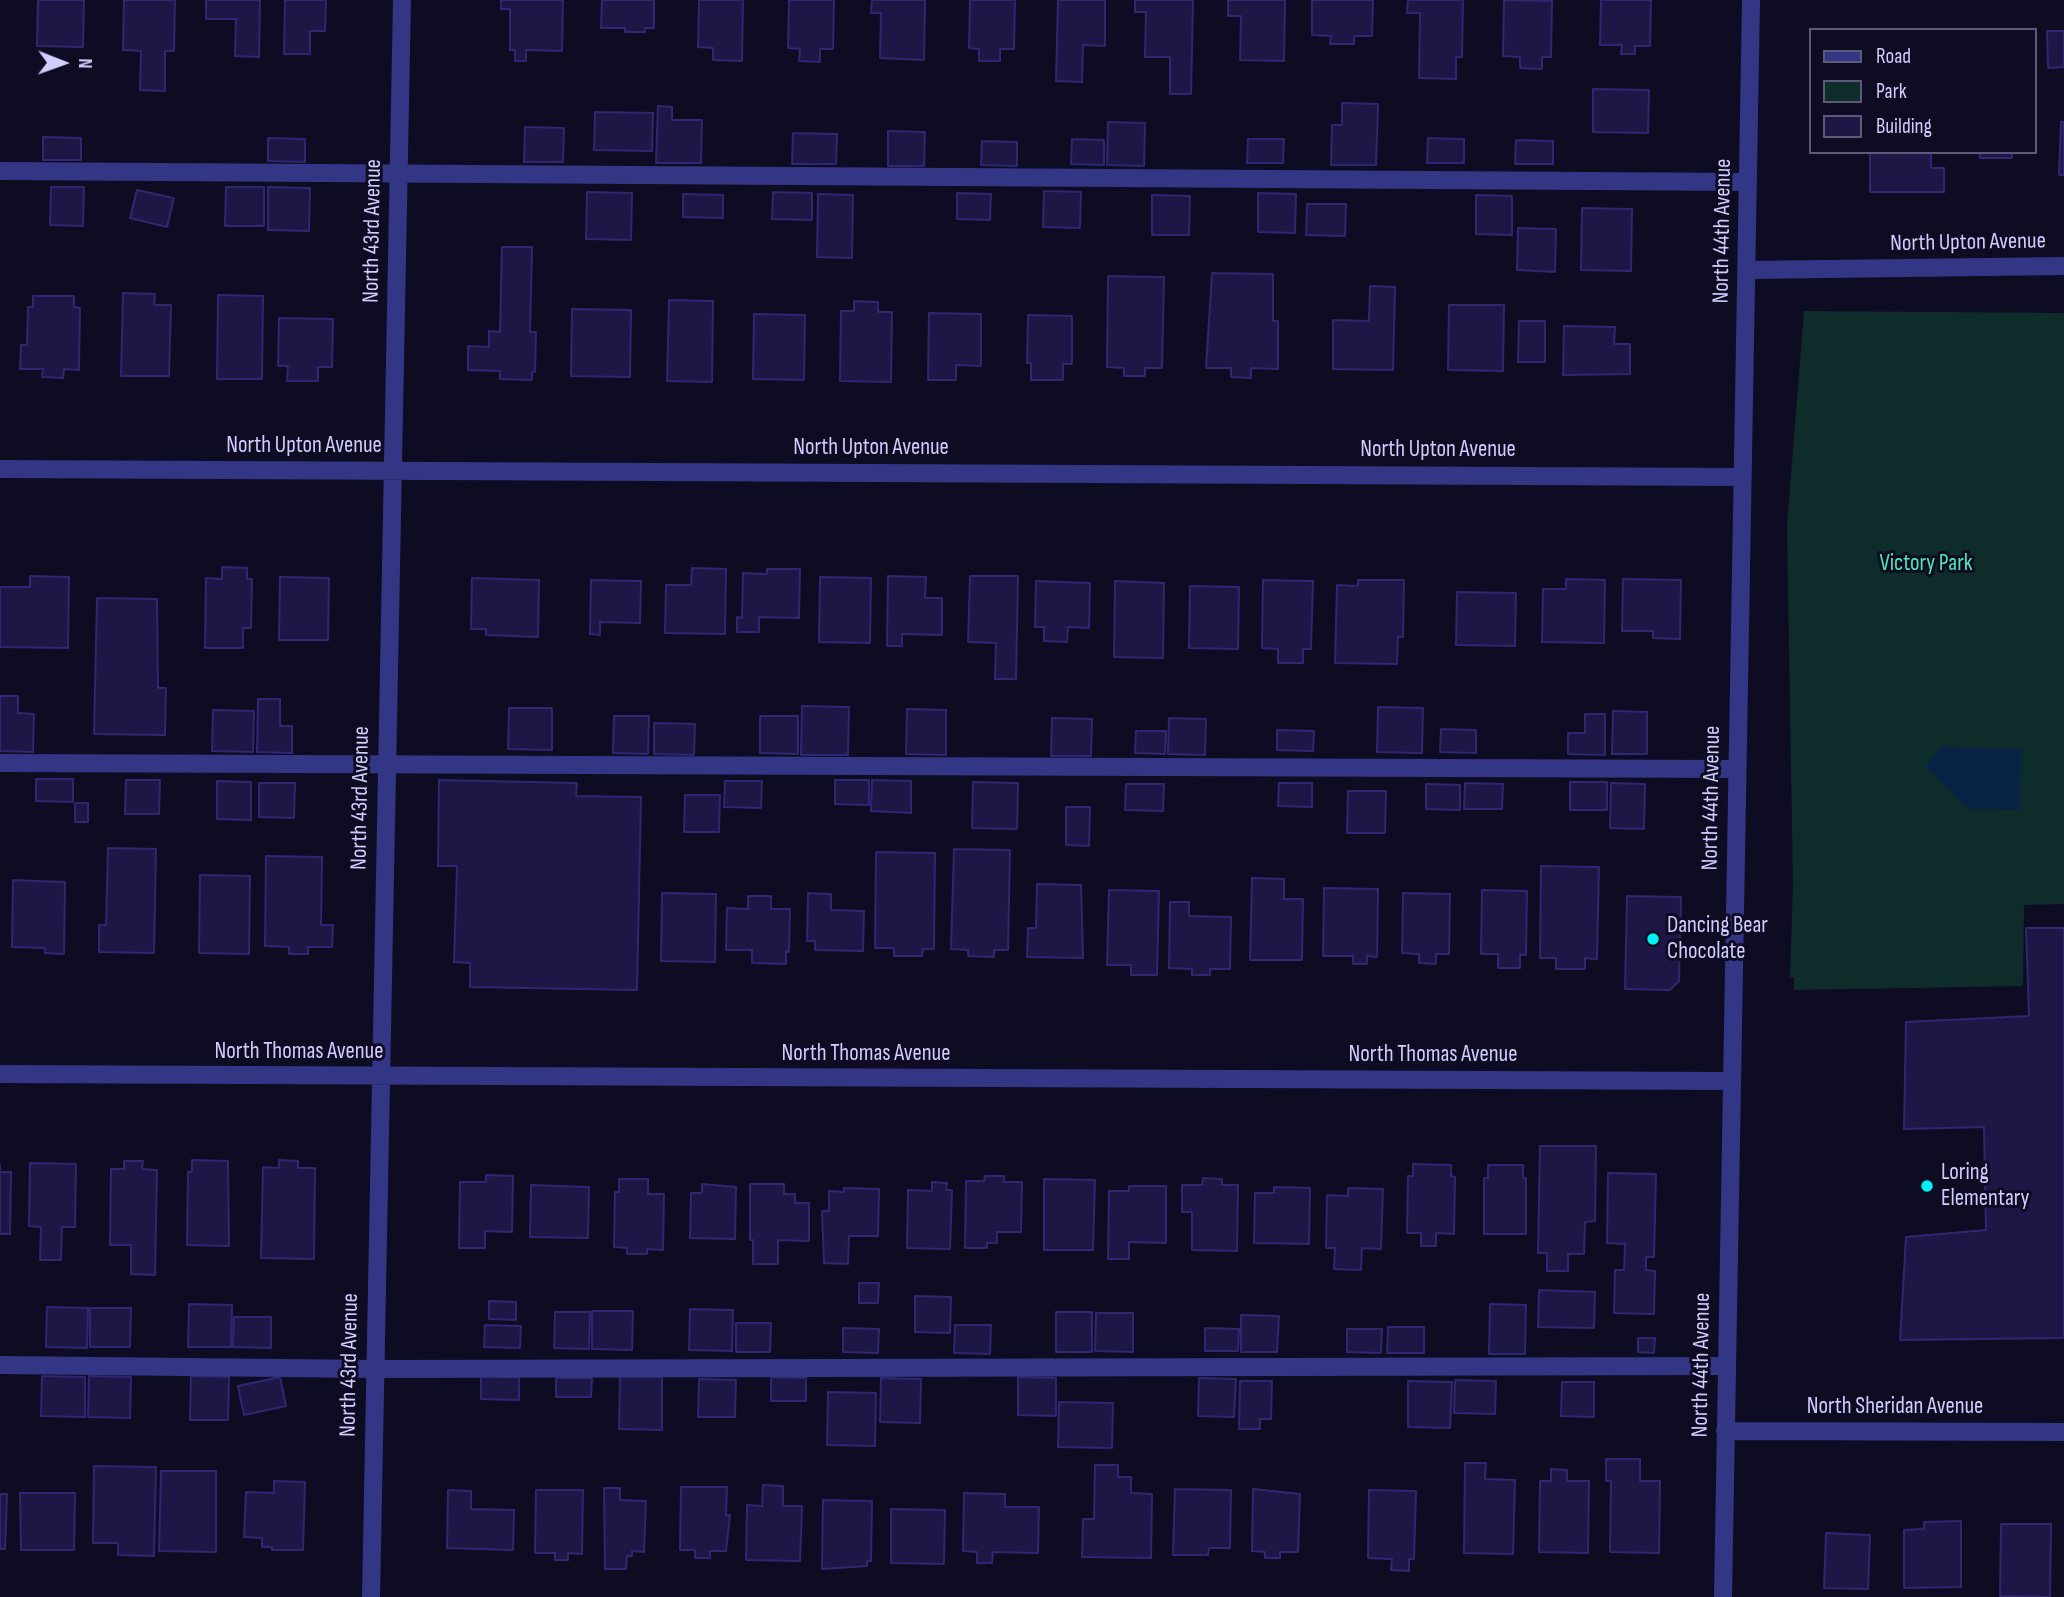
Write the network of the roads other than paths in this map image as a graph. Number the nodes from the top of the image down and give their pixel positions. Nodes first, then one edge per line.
1 (402, 0) edge
2 (1751, 0) edge
3 (0, 171) edge
4 (399, 173) junction
5 (1748, 182) junction
6 (2064, 266) edge
7 (1747, 270) junction
8 (0, 469) edge
9 (392, 470) junction
10 (1742, 477) junction
11 (0, 763) edge
12 (386, 765) junction
13 (1737, 769) junction
14 (0, 1074) edge
15 (380, 1077) junction
16 (1732, 1081) junction
17 (0, 1366) edge
18 (1727, 1366) junction
19 (374, 1369) junction
20 (1725, 1432) junction
21 (2064, 1432) edge
22 (371, 1597) edge
23 (1723, 1597) edge

1 - 4 street, North 43rd Avenue
2 - 5 street, North 44th Avenue
3 - 4 street
4 - 5 street
4 - 9 street, North 43rd Avenue
5 - 7 street, North 44th Avenue
6 - 7 street, North Upton Avenue
7 - 10 street, North 44th Avenue
8 - 9 street, North Upton Avenue
9 - 10 street, North Upton Avenue
9 - 12 street, North 43rd Avenue
10 - 13 street, North 44th Avenue
11 - 12 street
12 - 13 street
12 - 15 street, North 43rd Avenue
13 - 16 street, North 44th Avenue
14 - 15 street, North Thomas Avenue
15 - 16 street, North Thomas Avenue
15 - 19 street, North 43rd Avenue
16 - 18 street, North 44th Avenue
17 - 19 street
18 - 19 street
18 - 20 street, North 44th Avenue
19 - 22 street, North 43rd Avenue
20 - 21 street, North Sheridan Avenue
20 - 23 street, North 44th Avenue

